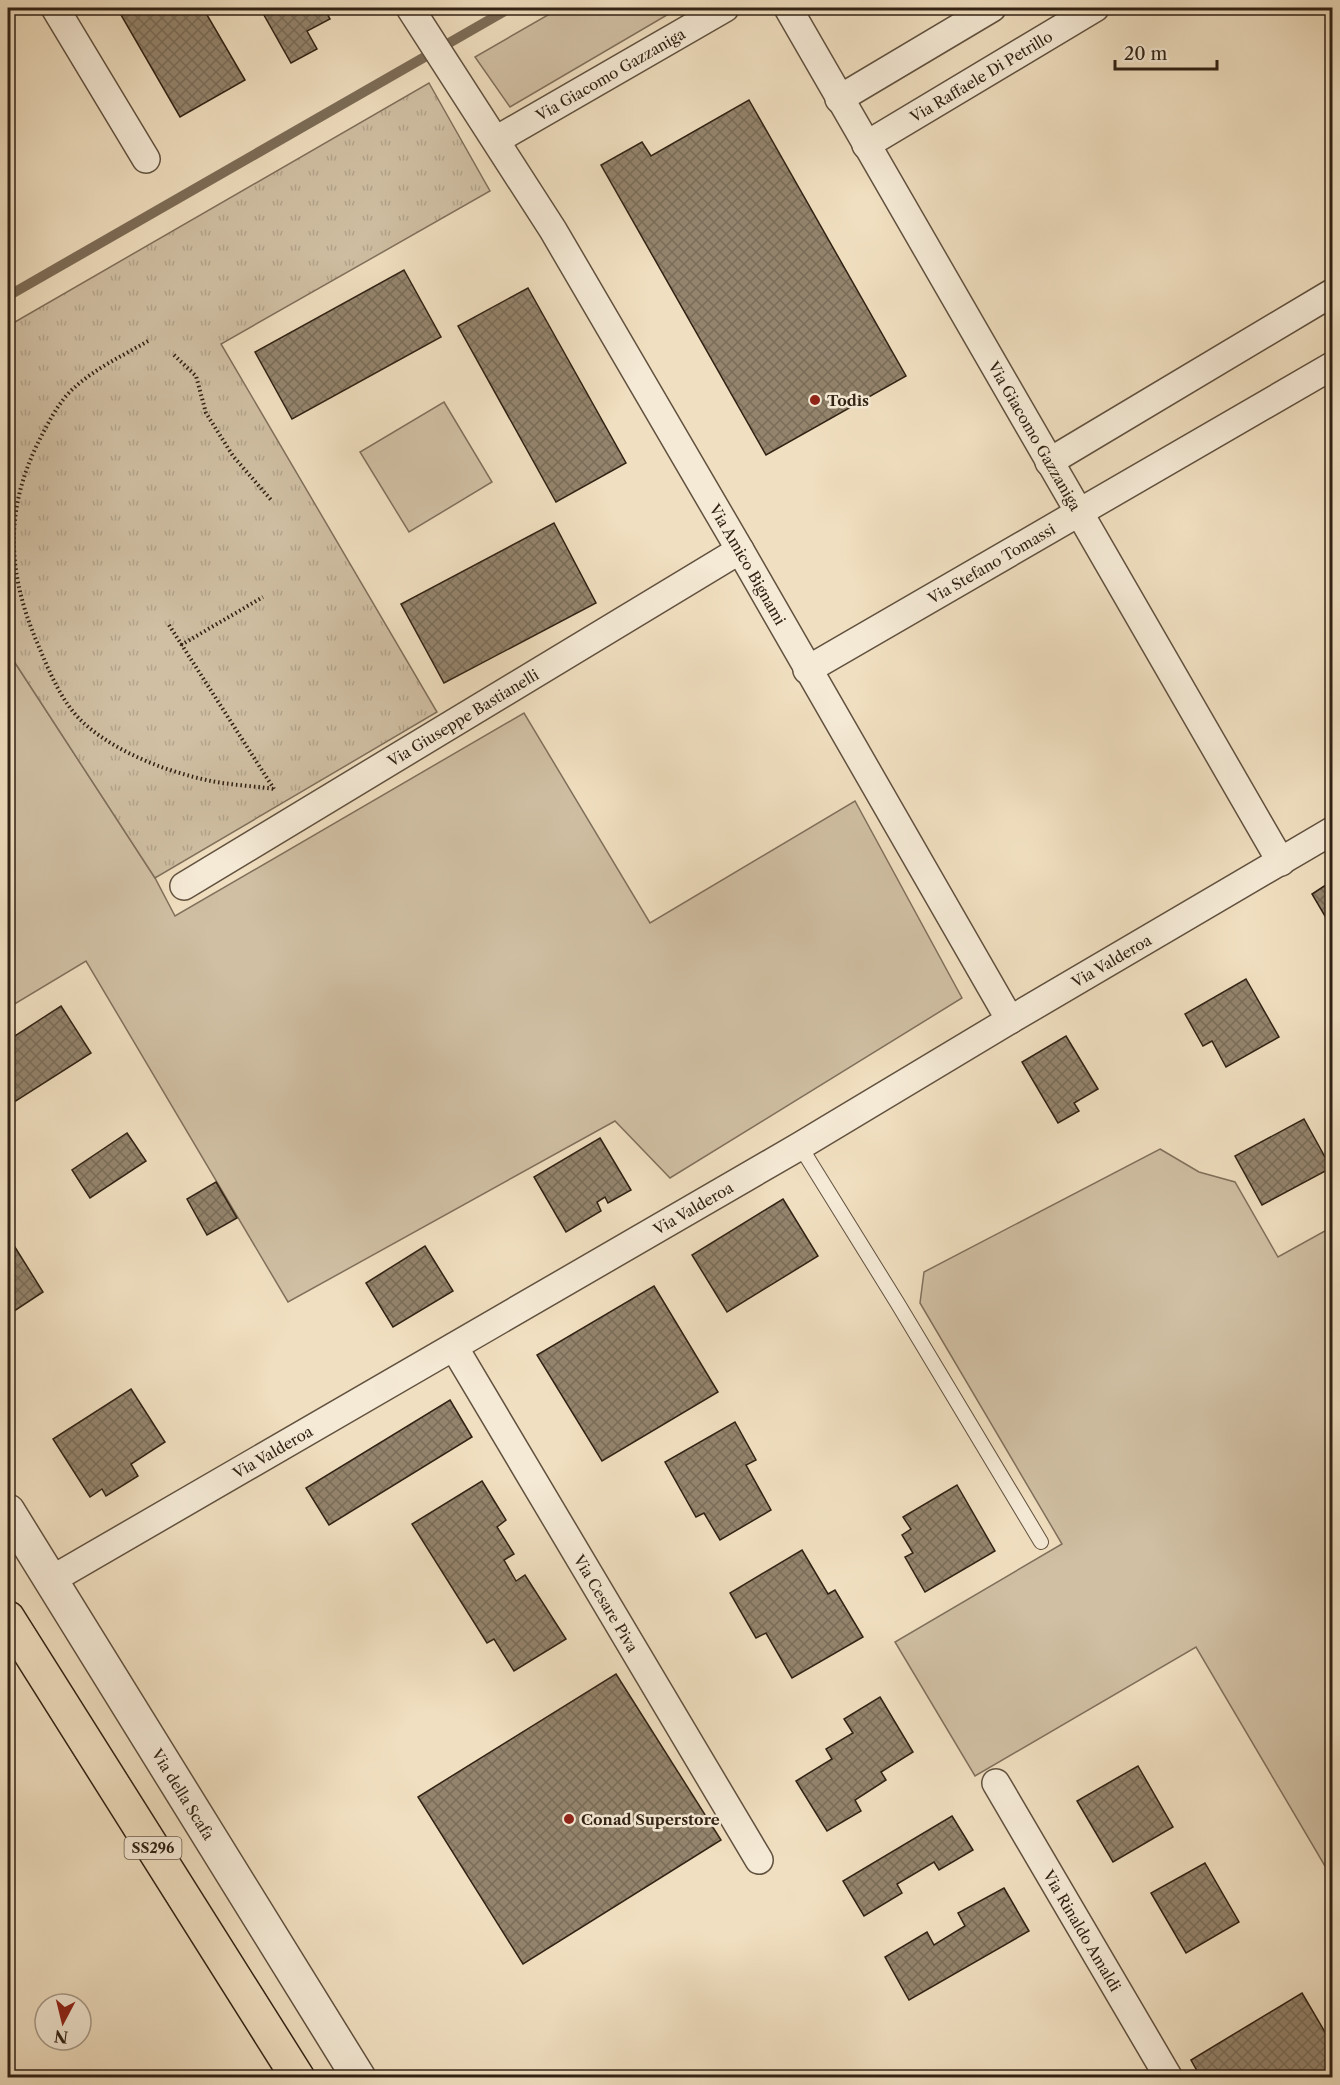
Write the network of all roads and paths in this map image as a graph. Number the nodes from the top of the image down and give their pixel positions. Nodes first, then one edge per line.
1 (56, 8) edge
2 (725, 8) edge
3 (788, 8) edge
4 (992, 8) edge
5 (1095, 8) edge
6 (412, 10) edge
7 (839, 99) junction
8 (496, 140) junction
9 (866, 145) junction
10 (146, 159) dead end
11 (1332, 293) edge
12 (148, 341) dead end
13 (174, 355) dead end
14 (1332, 366) edge
15 (1049, 462) junction
16 (272, 501) dead end
17 (1079, 513) junction
18 (740, 550) junction
19 (263, 597) dead end
20 (169, 625) dead end
21 (181, 645) junction
22 (807, 670) junction
23 (274, 789) junction
24 (294, 820) junction
25 (1332, 831) edge
26 (1281, 862) junction
27 (184, 886) dead end
28 (1010, 1020) junction
29 (800, 1146) junction
30 (454, 1347) junction
31 (8, 1512) edge
32 (1041, 1542) dead end
33 (51, 1580) junction
34 (8, 1618) edge
35 (996, 1784) dead end
36 (759, 1860) dead end
37 (298, 2078) edge
38 (359, 2078) edge
39 (1169, 2078) edge

1 - 10 street
2 - 8 street, Via Giacomo Gazzaniga
3 - 7 street, Via Giacomo Gazzaniga
4 - 7 street
5 - 9 street, Via Raffaele Di Petrillo
6 - 8 street, Via Amico Bignami
7 - 9 street, Via Giacomo Gazzaniga
8 - 18 street, Via Amico Bignami
9 - 15 street, Via Giacomo Gazzaniga
11 - 15 street
12 - 23 path
13 - 16 path
14 - 17 street, Via Stefano Tomassi
15 - 17 street, Via Giacomo Gazzaniga
17 - 22 street, Via Stefano Tomassi
17 - 26 street, Via Giacomo Gazzaniga
18 - 22 street, Via Amico Bignami
18 - 24 street, Via Giuseppe Bastianelli
19 - 21 path
20 - 21 path
21 - 23 path
22 - 28 street, Via Amico Bignami
23 - 24 path
24 - 27 street, Via Giuseppe Bastianelli
25 - 26 street, Via Valderoa
26 - 28 street, Via Valderoa
28 - 29 street, Via Valderoa
29 - 30 street, Via Valderoa
29 - 32 lane
30 - 33 street, Via Valderoa
30 - 36 street, Via Cesare Piva
31 - 33 street, Via della Scafa
33 - 38 street, Via della Scafa
34 - 37 main road, SS296
35 - 39 street, Via Rinaldo Amaldi

